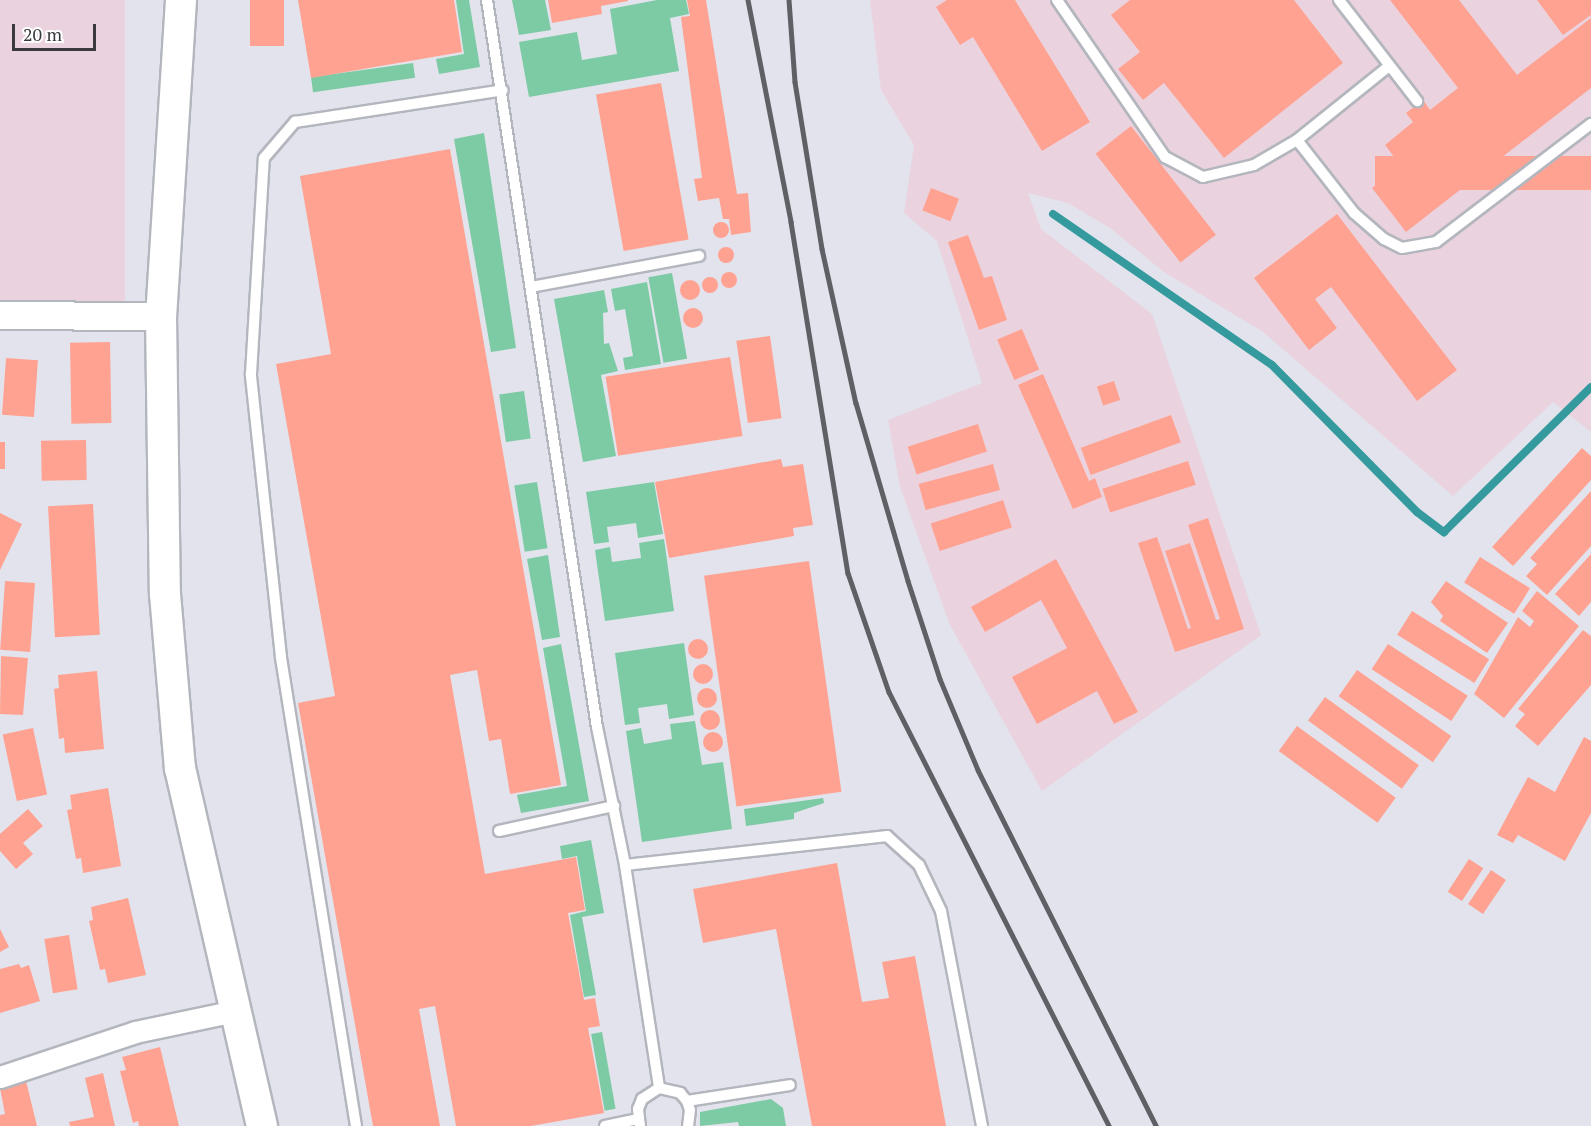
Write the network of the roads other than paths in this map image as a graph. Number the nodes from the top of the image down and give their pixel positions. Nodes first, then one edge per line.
1 (181, 0) edge
2 (487, 0) edge
3 (1057, 0) edge
4 (1339, 0) edge
5 (1389, 66) junction
6 (503, 90) junction
7 (1417, 101) dead end
8 (1591, 124) edge
9 (1297, 140) junction
10 (699, 256) dead end
11 (531, 287) junction
12 (0, 315) edge
13 (161, 316) junction
14 (614, 806) junction
15 (499, 831) dead end
16 (626, 865) junction
17 (235, 1011) junction
18 (0, 1077) edge
19 (790, 1085) dead end
20 (659, 1089) junction
21 (687, 1101) junction
22 (639, 1123) edge
23 (262, 1126) edge
24 (356, 1126) edge
25 (605, 1126) edge
26 (688, 1126) edge
27 (982, 1126) edge

1 - 13 main road
2 - 6 lane
3 - 9 lane
4 - 5 lane
5 - 7 lane
5 - 9 lane
6 - 11 lane
6 - 24 lane
8 - 9 lane
10 - 11 lane
11 - 14 lane
12 - 13 street
13 - 17 main road
14 - 15 lane
14 - 16 lane
16 - 20 lane
16 - 27 lane
17 - 18 street
17 - 23 main road
19 - 21 lane
20 - 21 lane
20 - 22 lane
21 - 26 lane
22 - 25 lane

